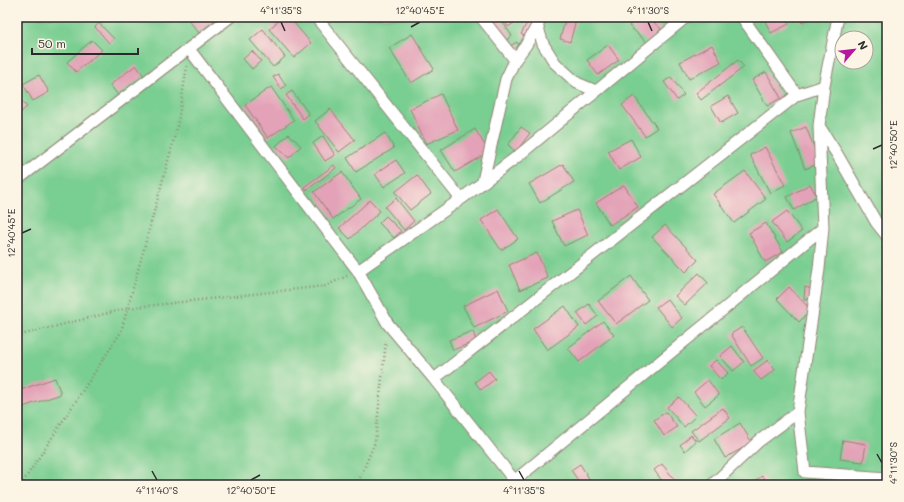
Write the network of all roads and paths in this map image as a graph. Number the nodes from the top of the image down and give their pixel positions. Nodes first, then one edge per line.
1 (230, 17) edge
2 (316, 17) edge
3 (481, 17) edge
4 (686, 17) edge
5 (742, 17) edge
6 (838, 17) edge
7 (540, 21) edge
8 (189, 49) junction
9 (514, 60) junction
10 (824, 86) junction
11 (596, 91) junction
12 (797, 95) junction
13 (819, 126) junction
14 (17, 180) edge
15 (483, 181) junction
16 (461, 199) junction
17 (823, 228) junction
18 (887, 236) edge
19 (358, 271) junction
20 (128, 308) junction
21 (388, 324) junction
22 (17, 336) edge
23 (434, 379) junction
24 (798, 412) junction
25 (887, 478) edge
26 (516, 483) edge
27 (21, 485) edge
28 (357, 485) edge
29 (712, 485) edge

1 - 8 street
2 - 16 street
3 - 9 street
4 - 11 street
5 - 12 street
6 - 10 street
7 - 9 street
7 - 11 street
8 - 14 street
8 - 19 street
8 - 20 path
9 - 15 street
10 - 12 street
10 - 13 street
11 - 15 street
12 - 23 street
13 - 17 street
13 - 18 street
15 - 16 street
16 - 19 street
17 - 24 street
17 - 26 street
19 - 20 path
19 - 21 street
20 - 22 path
20 - 27 path
21 - 23 street
21 - 28 path
23 - 26 street
24 - 25 street
24 - 29 street

